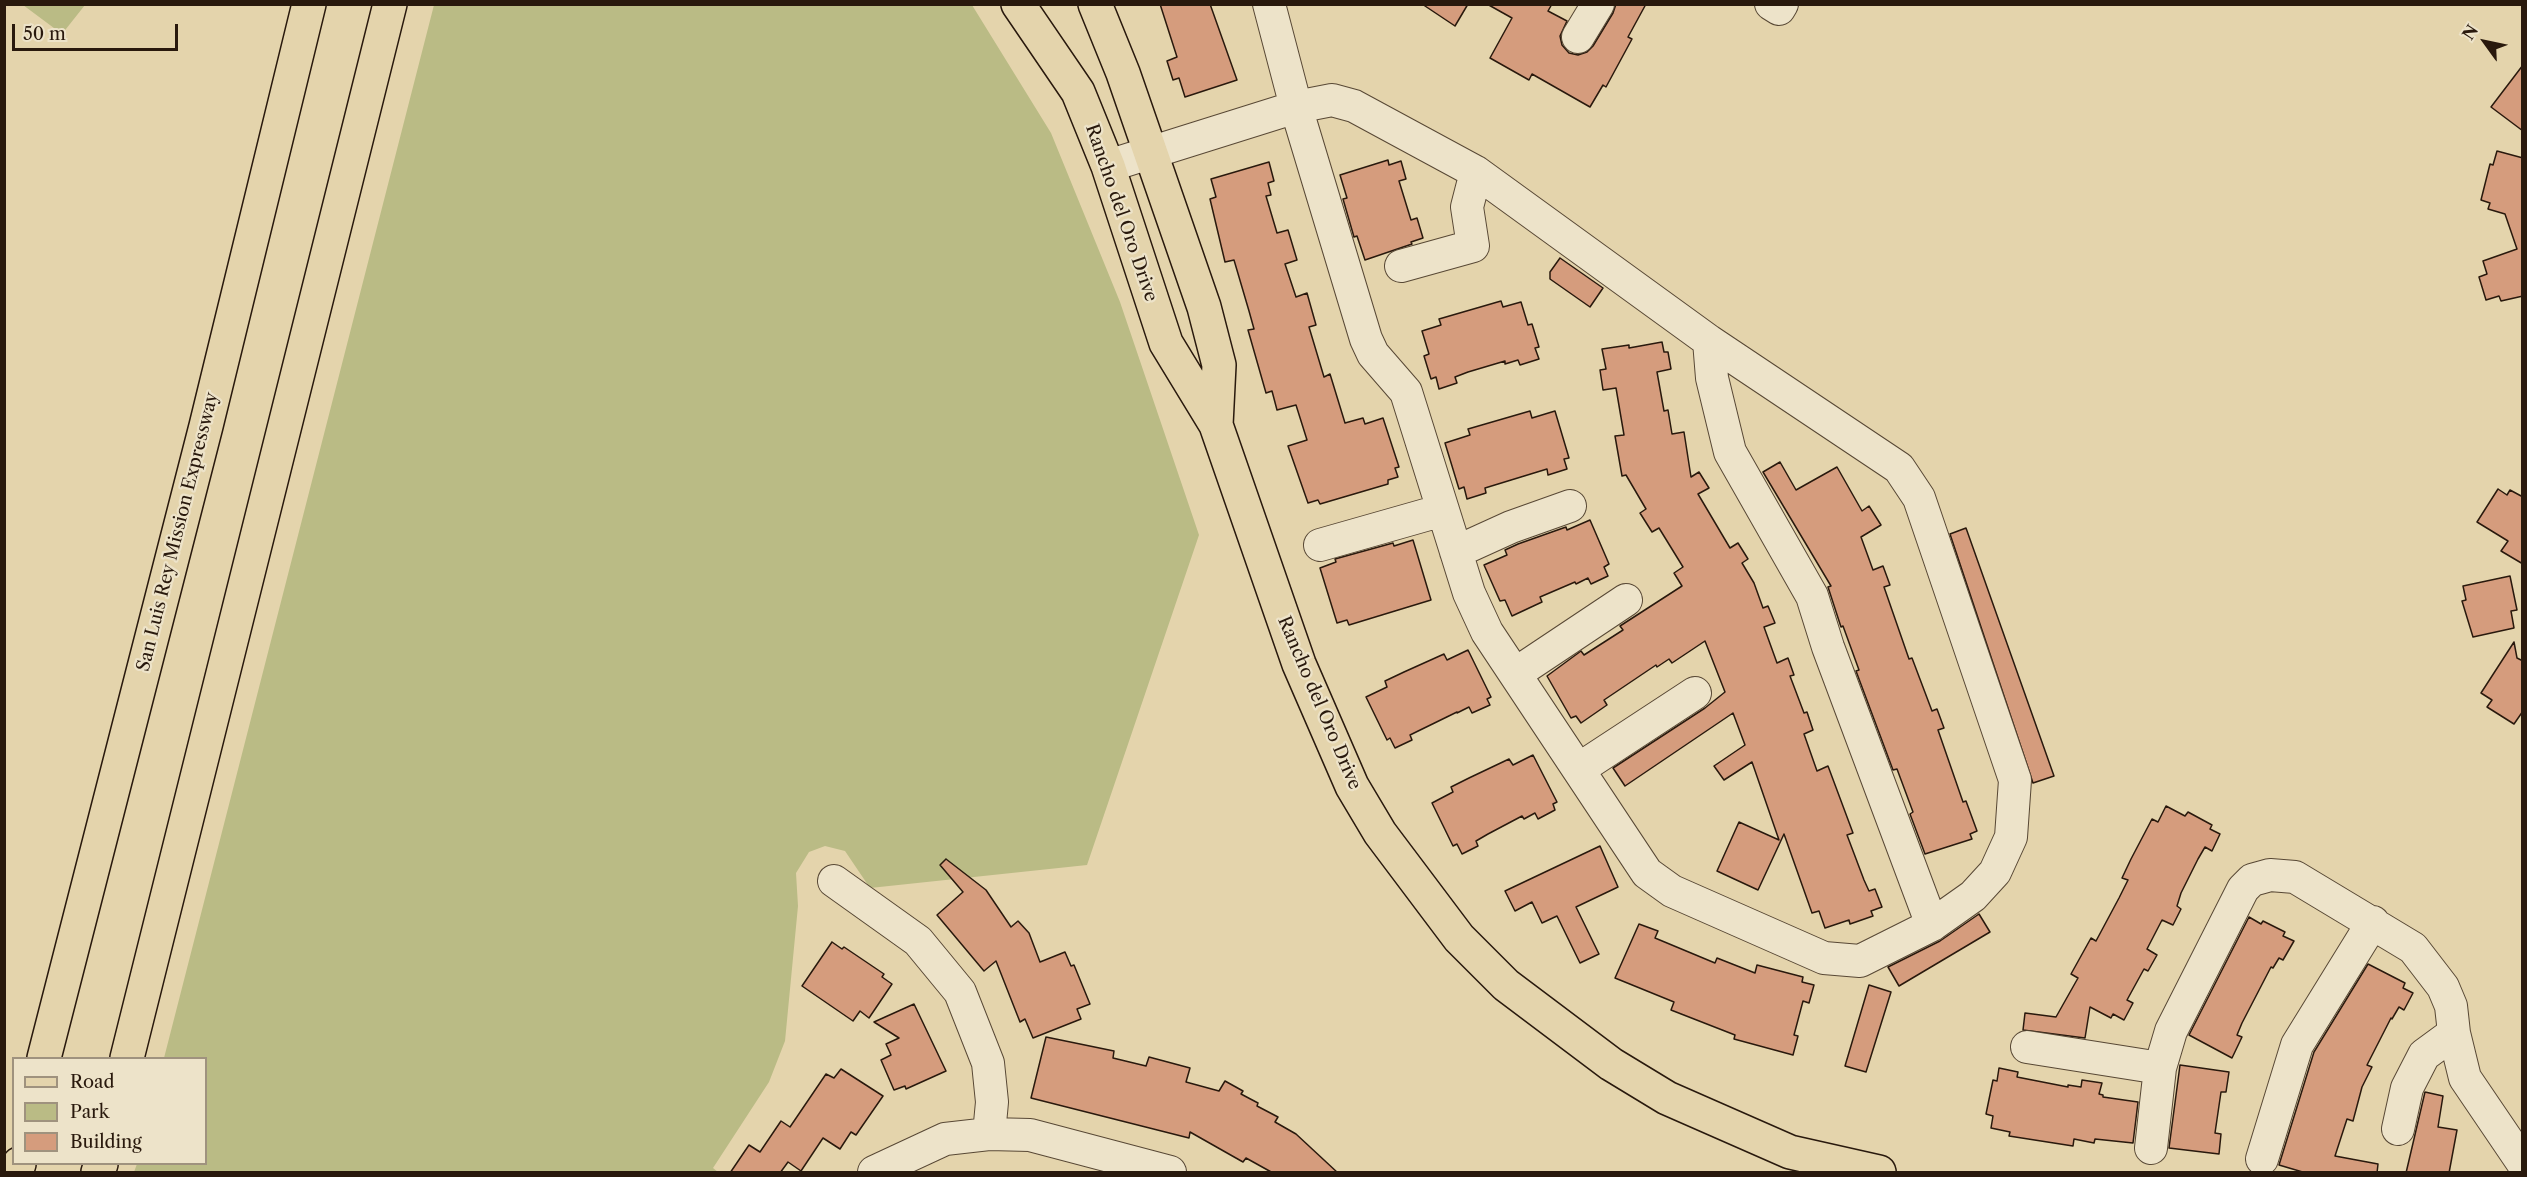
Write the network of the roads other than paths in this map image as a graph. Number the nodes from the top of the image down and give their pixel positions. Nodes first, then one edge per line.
1 (309, 4) edge
2 (390, 4) edge
3 (1018, 4) edge
4 (1095, 4) edge
5 (1269, 4) edge
6 (1598, 4) edge
7 (1771, 4) edge
8 (1782, 4) edge
9 (1578, 37) dead end
10 (1296, 107) junction
11 (1151, 153) junction
12 (1108, 166) junction
13 (1476, 172) junction
14 (1401, 266) dead end
15 (1709, 341) junction
16 (1216, 425) junction
17 (1570, 506) dead end
18 (1443, 510) junction
19 (1320, 545) dead end
20 (1456, 552) junction
21 (1626, 600) dead end
22 (1515, 674) junction
23 (1695, 693) dead end
24 (1579, 769) junction
25 (834, 881) dead end
26 (2373, 922) junction
27 (1932, 925) junction
28 (2454, 1033) junction
29 (2027, 1047) dead end
30 (45, 1057) edge
31 (127, 1057) edge
32 (2160, 1068) junction
33 (2398, 1129) dead end
34 (988, 1134) junction
35 (2151, 1148) dead end
36 (2262, 1159) dead end
37 (1785, 1162) edge
38 (2523, 1162) edge
39 (874, 1173) edge
40 (1170, 1173) edge
41 (1879, 1173) edge

1 - 30 main road, San Luis Rey Mission Expressway
2 - 31 main road
3 - 12 main road, Rancho del Oro Drive
4 - 11 main road, Rancho del Oro Drive
5 - 10 street
6 - 9 street
7 - 8 street
10 - 11 street
10 - 13 street
10 - 18 street
11 - 12 street
11 - 16 main road, Rancho del Oro Drive
12 - 16 main road, Rancho del Oro Drive
13 - 14 street
13 - 15 street
15 - 27 street
15 - 27 street
16 - 37 main road, Rancho del Oro Drive
17 - 20 street
18 - 19 street
18 - 20 street
20 - 22 street
21 - 22 street
22 - 24 street
23 - 24 street
24 - 27 street
25 - 34 street
26 - 28 street
26 - 32 street
26 - 36 street
28 - 33 street
28 - 38 street
29 - 32 street
32 - 35 street
34 - 39 street
34 - 40 street
37 - 41 main road, Rancho del Oro Drive

